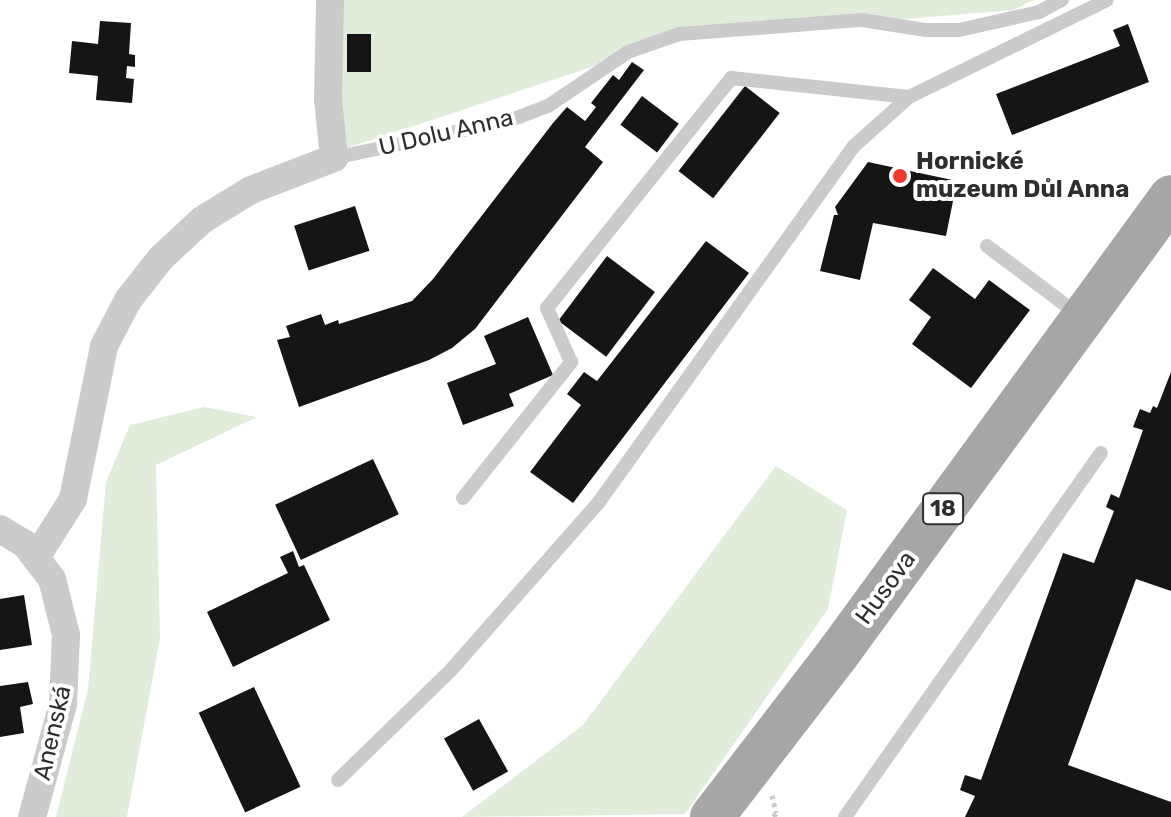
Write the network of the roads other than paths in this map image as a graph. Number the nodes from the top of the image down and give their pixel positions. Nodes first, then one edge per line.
1 (330, 0) edge
2 (1062, 0) edge
3 (1107, 0) edge
4 (909, 97) junction
5 (334, 158) junction
6 (1171, 197) edge
7 (987, 246) dead end
8 (1082, 317) junction
9 (1101, 453) dead end
10 (463, 498) dead end
11 (0, 529) edge
12 (37, 556) junction
13 (338, 780) dead end
14 (721, 811) edge
15 (32, 817) edge
16 (845, 817) edge

1 - 5 street
2 - 5 lane, U Dolu Anna
3 - 4 lane
4 - 10 lane
4 - 13 lane
5 - 12 street, U Dolu Anna
6 - 8 main road, Husova / 18
7 - 8 lane
8 - 14 main road, Husova / 18
9 - 16 lane
11 - 12 street, Anenská
12 - 15 street, Anenská

